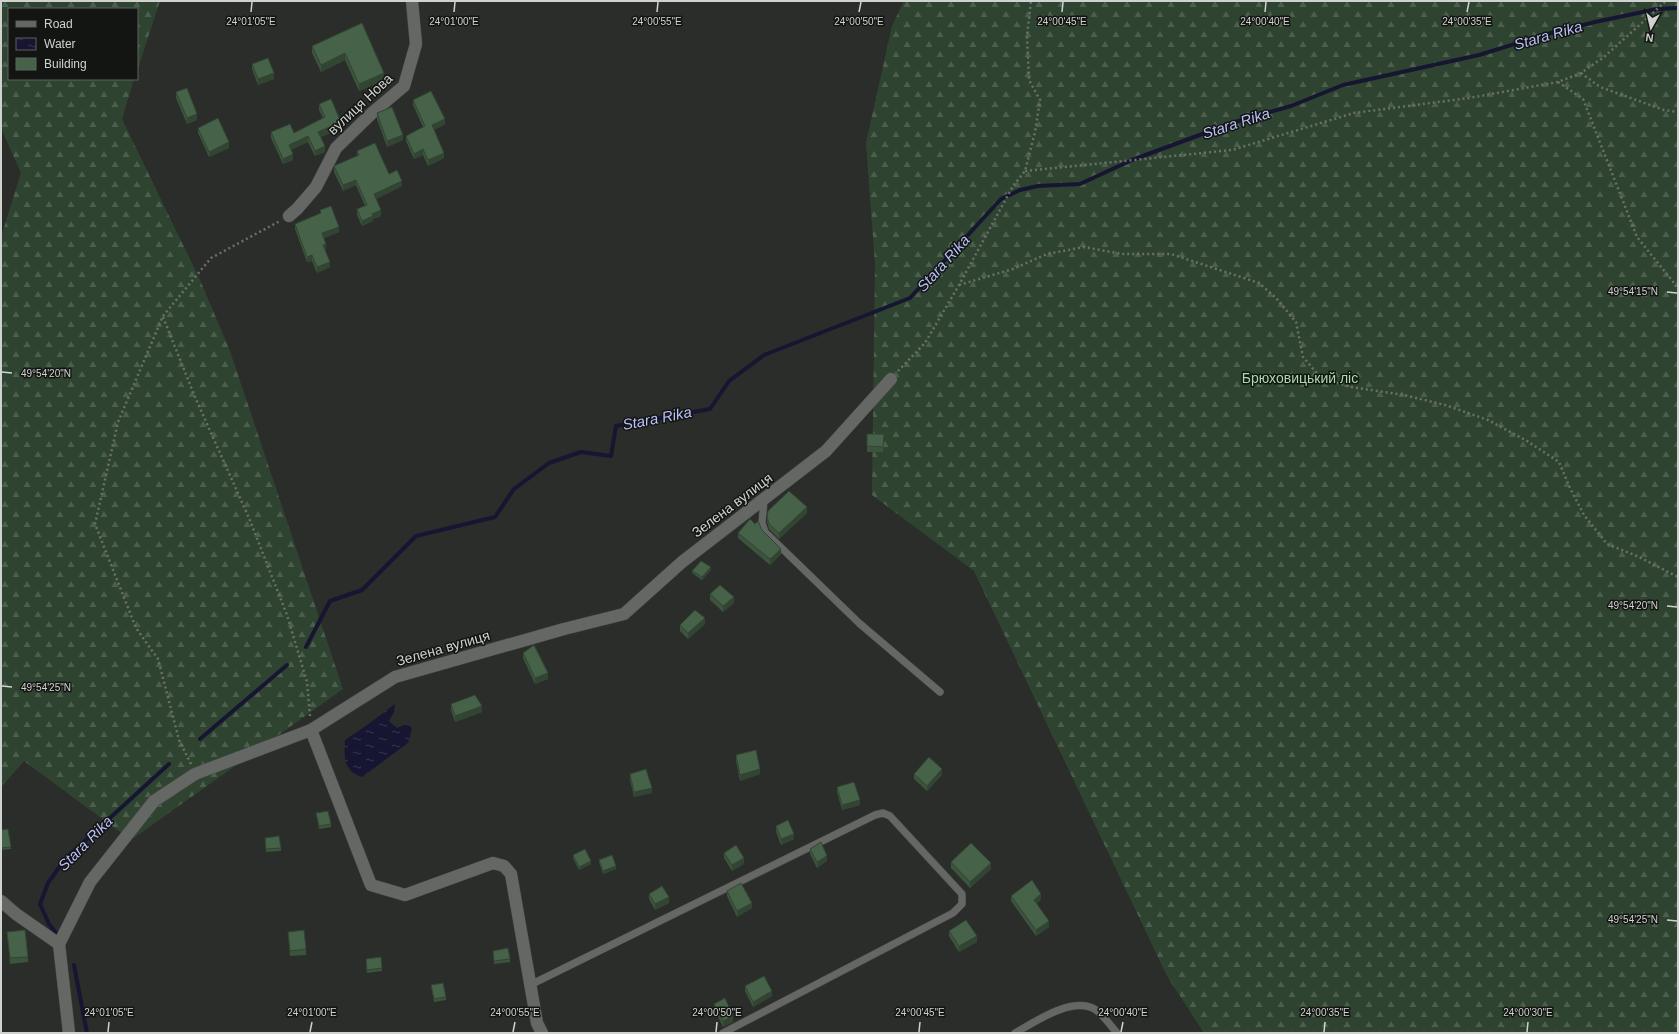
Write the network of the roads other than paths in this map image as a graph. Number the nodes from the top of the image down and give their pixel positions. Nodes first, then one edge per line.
1 (412, 1) edge
2 (289, 216) road end
3 (891, 379) road end
4 (764, 500) junction
5 (940, 692) dead end
6 (311, 730) junction
7 (1, 901) edge
8 (59, 944) junction
9 (530, 985) junction
10 (69, 1033) edge
11 (542, 1033) edge
12 (723, 1033) edge
13 (1015, 1033) edge
14 (1117, 1033) edge

1 - 2 street, вулиця Нова
3 - 4 street, Зелена вулиця
4 - 5 lane
4 - 6 street, Зелена вулиця
6 - 8 street, Зелена вулиця
6 - 9 street
7 - 8 street
8 - 10 street
9 - 11 street
9 - 12 lane
13 - 14 lane

